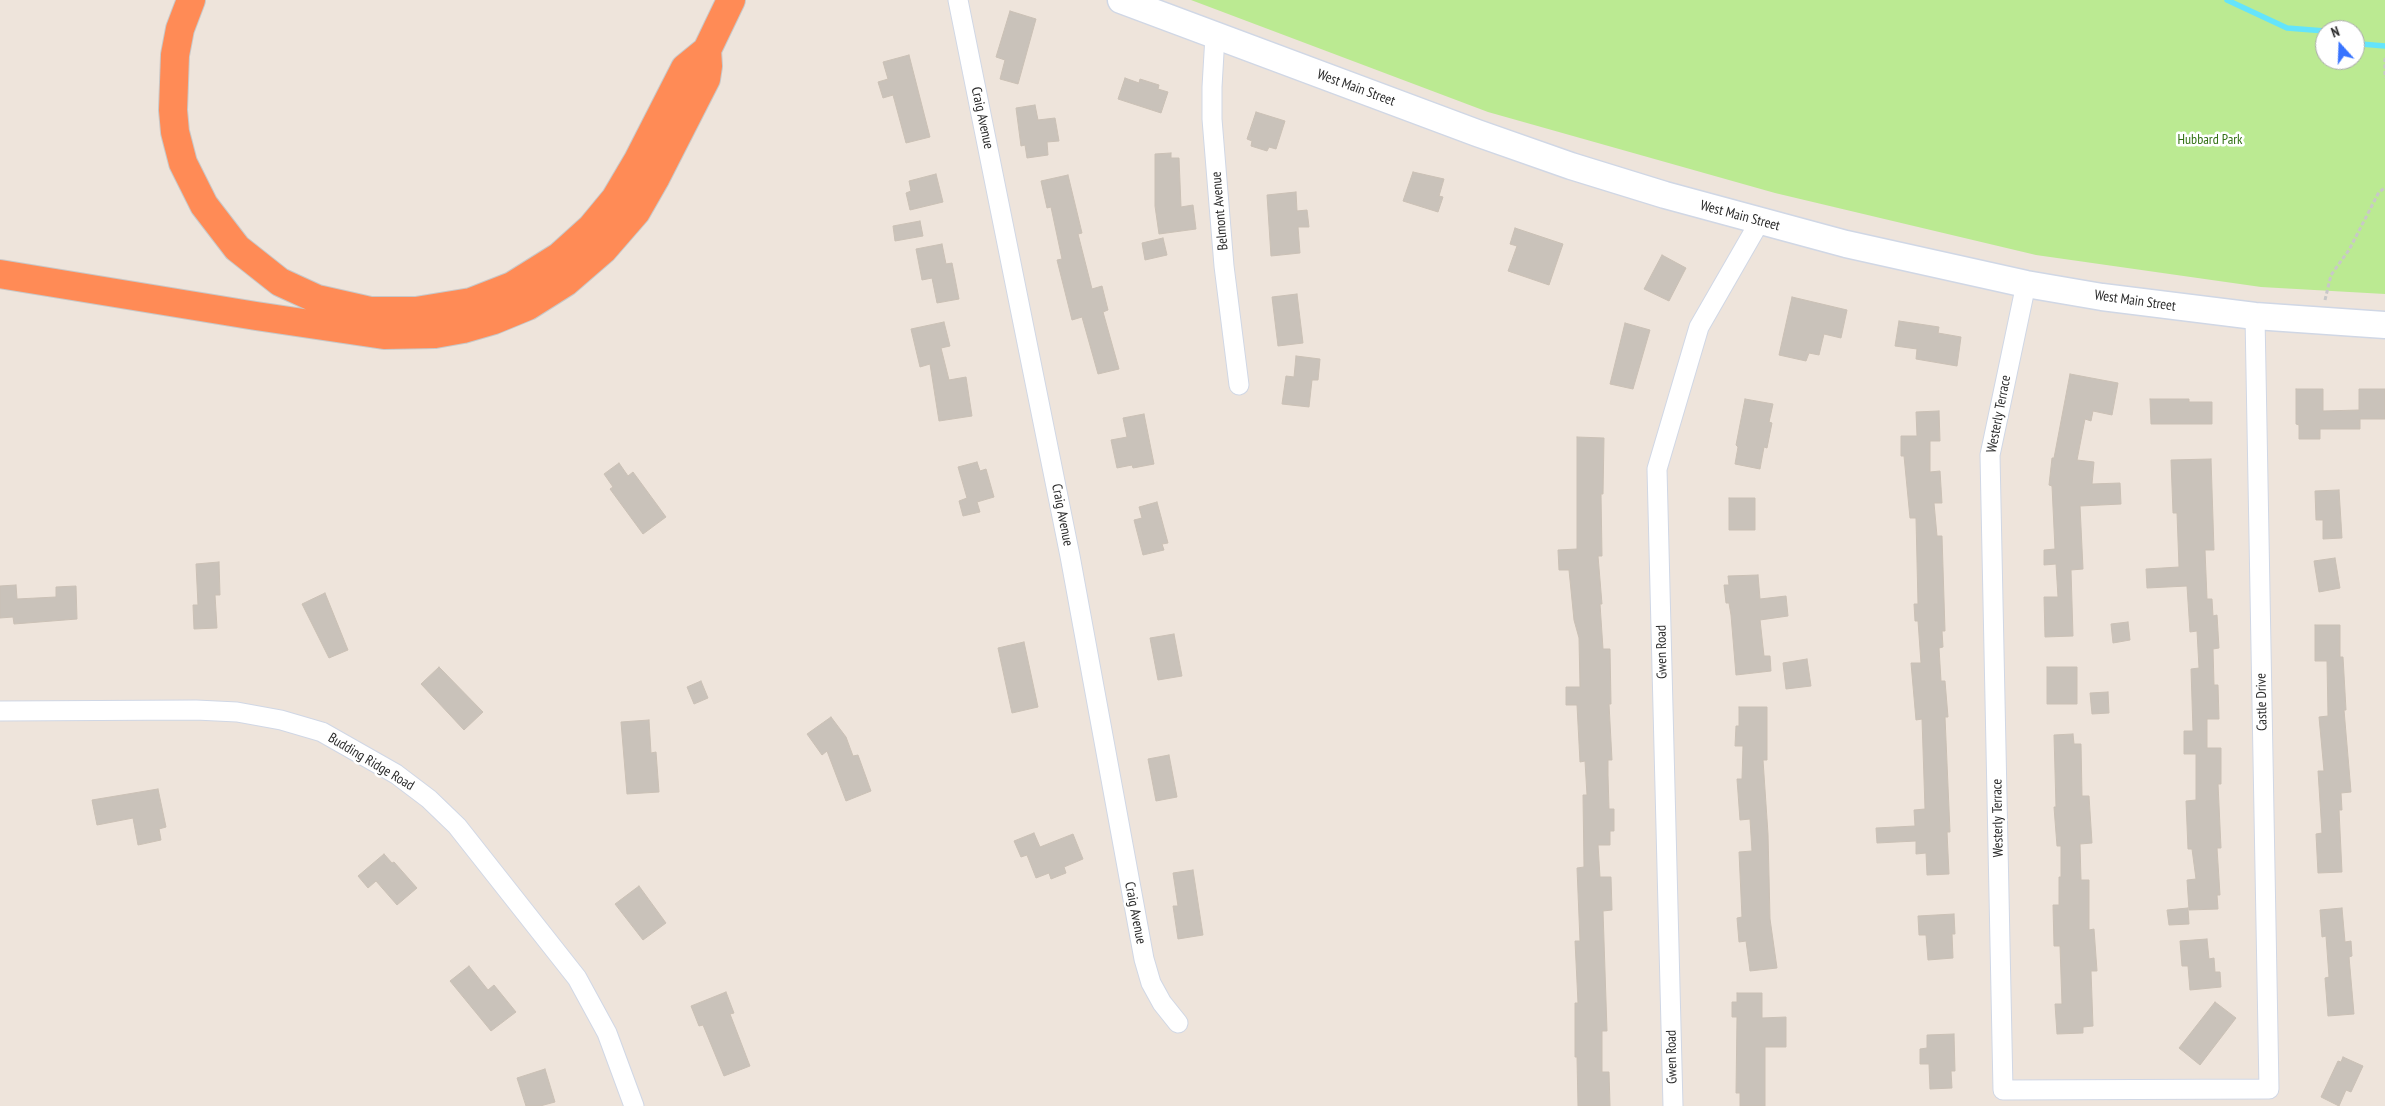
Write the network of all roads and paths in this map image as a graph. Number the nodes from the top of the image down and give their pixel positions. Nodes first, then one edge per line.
1 (191, 0) edge
2 (731, 0) edge
3 (958, 0) edge
4 (1121, 0) edge
5 (1216, 36) junction
6 (707, 50) junction
7 (2385, 58) edge
8 (2385, 78) edge
9 (2385, 188) edge
10 (1760, 221) junction
11 (0, 274) edge
12 (2026, 284) junction
13 (2255, 316) junction
14 (2320, 322) junction
15 (2385, 325) edge
16 (1239, 385) dead end
17 (0, 711) edge
18 (1178, 1023) dead end
19 (2269, 1089) joint
20 (634, 1106) edge
21 (1673, 1106) edge

1 - 6 highway
2 - 6 highway
3 - 18 street, Craig Avenue
4 - 5 main road, West Main Street
5 - 10 main road, West Main Street
5 - 16 street, Belmont Avenue
6 - 11 highway
7 - 8 path
9 - 14 path
10 - 12 main road, West Main Street
10 - 21 street, Gwen Road
12 - 13 main road, West Main Street
12 - 19 street, Westerly Terrace
13 - 14 main road, West Main Street
13 - 19 street, Castle Drive
14 - 15 main road, West Main Street
17 - 20 street, Budding Ridge Road

